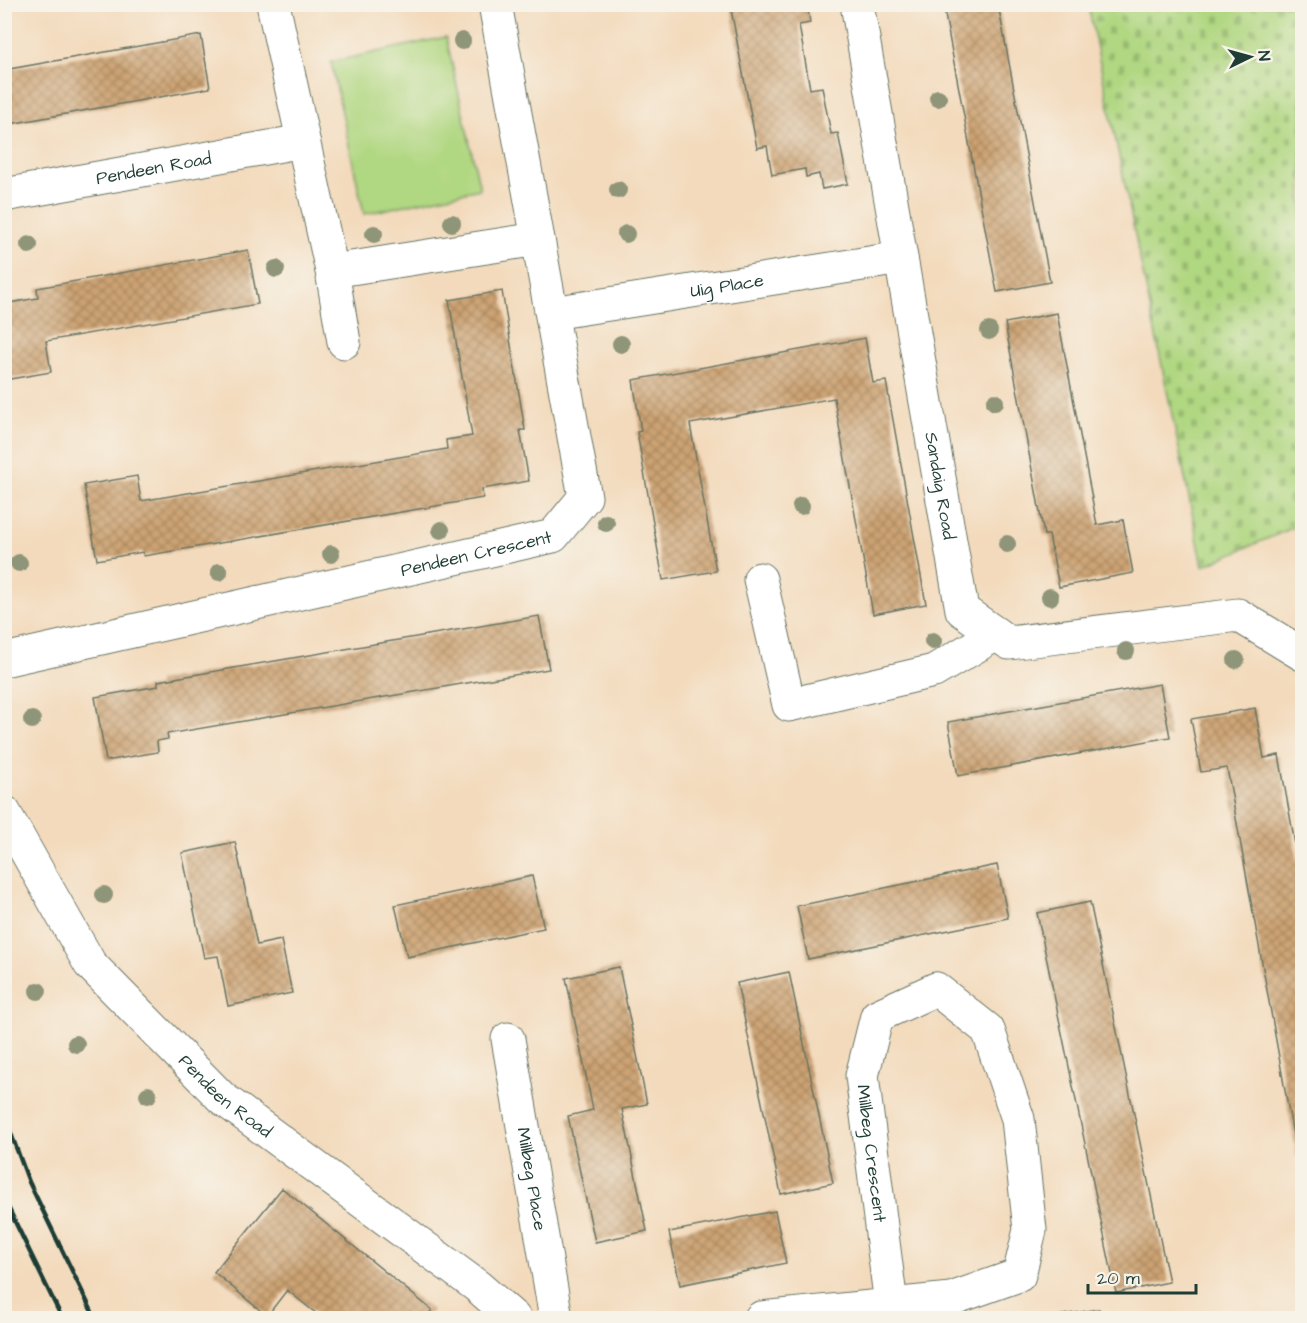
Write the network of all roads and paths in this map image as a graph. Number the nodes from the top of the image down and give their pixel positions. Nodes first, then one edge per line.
1 (273, 4) edge
2 (495, 4) edge
3 (857, 4) edge
4 (303, 141) junction
5 (4, 195) edge
6 (538, 239) junction
7 (901, 258) junction
8 (332, 271) junction
9 (552, 313) junction
10 (344, 342) dead end
11 (760, 579) dead end
12 (996, 634) junction
13 (1302, 654) edge
14 (4, 660) edge
15 (4, 812) edge
16 (508, 1039) dead end
17 (891, 1305) junction
18 (514, 1318) edge
19 (556, 1318) edge
20 (761, 1318) edge

1 - 4 street
2 - 6 street, Pendeen Crescent
3 - 7 street, Sandaig Road
4 - 5 street, Pendeen Road
4 - 8 street
6 - 8 street
6 - 9 street, Pendeen Crescent
7 - 9 street, Uig Place
7 - 12 street, Sandaig Road
8 - 10 street
9 - 14 street, Pendeen Crescent
11 - 12 street
12 - 13 street, Sandaig Road
15 - 18 street, Pendeen Road
16 - 19 street, Millbeg Place
17 - 17 street, Millbeg Crescent
17 - 20 street, Millbeg Crescent

